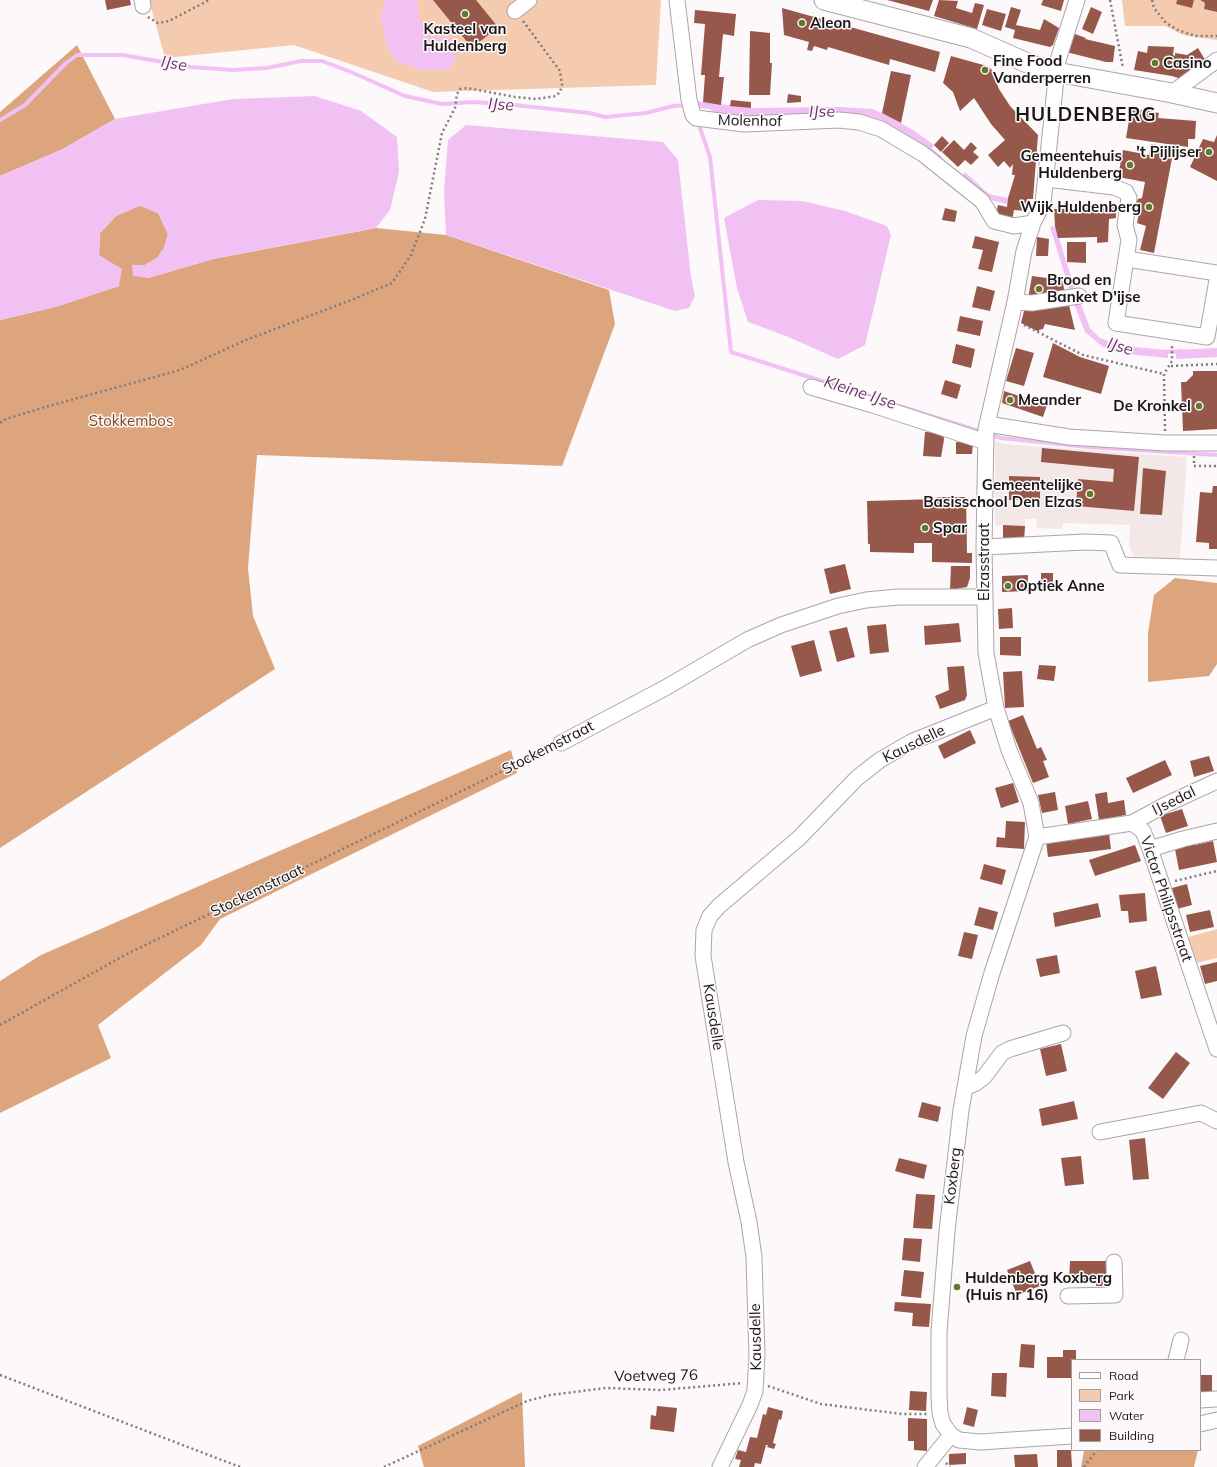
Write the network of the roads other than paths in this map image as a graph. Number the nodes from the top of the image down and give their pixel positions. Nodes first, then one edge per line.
1 (529, 0) edge
2 (677, 0) edge
3 (824, 0) edge
4 (1077, 0) edge
5 (850, 3) edge
6 (515, 11) road end
7 (1217, 60) edge
8 (1056, 72) junction
9 (1172, 93) junction
10 (1213, 102) edge
11 (1046, 179) junction
12 (1033, 223) junction
13 (1127, 259) junction
14 (1217, 273) edge
15 (1217, 280) edge
16 (1074, 297) dead end
17 (1015, 302) junction
18 (811, 387) dead end
19 (986, 434) junction
20 (1217, 443) edge
21 (984, 547) junction
22 (1217, 568) edge
23 (984, 597) junction
24 (996, 708) junction
25 (561, 743) road end
26 (1217, 781) edge
27 (1031, 803) joint
28 (1132, 823) junction
29 (1217, 831) edge
30 (1037, 837) junction
31 (1150, 849) junction
32 (1063, 1032) dead end
33 (1217, 1049) edge
34 (965, 1088) junction
35 (1217, 1121) edge
36 (1100, 1132) dead end
37 (1114, 1262) dead end
38 (1068, 1296) dead end
39 (1180, 1340) dead end
40 (1176, 1359) edge
41 (1217, 1399) edge
42 (1201, 1400) edge
43 (1217, 1420) edge
44 (1201, 1424) edge
45 (951, 1435) junction
46 (1071, 1436) edge
47 (720, 1467) edge
48 (925, 1467) edge

1 - 6 street
2 - 12 street, Molenhof
3 - 5 main road
4 - 8 street, Elzasstraat
5 - 8 main road
7 - 9 street
8 - 9 main road
8 - 11 street, Elzasstraat
9 - 10 main road
11 - 12 street, Elzasstraat
11 - 13 street
12 - 17 street, Elzasstraat
13 - 14 street
13 - 15 street
16 - 17 street
17 - 19 street, Elzasstraat
18 - 19 street
19 - 20 street
19 - 21 street, Elzasstraat
21 - 22 street
21 - 23 street, Elzasstraat
23 - 24 street, Elzasstraat
23 - 25 street, Stockemstraat
24 - 27 street, Elzasstraat
24 - 47 street, Kausdelle
26 - 28 street, IJsedal
27 - 30 street, Koxberg
28 - 30 street, Victor Philipsstraat
28 - 31 street, Victor Philipsstraat
29 - 31 street
30 - 34 street, Koxberg
31 - 33 street, Victor Philipsstraat
32 - 34 street
34 - 45 street, Koxberg
35 - 36 street
37 - 38 street
39 - 40 street
41 - 42 street
43 - 44 street
45 - 46 street
45 - 48 street

